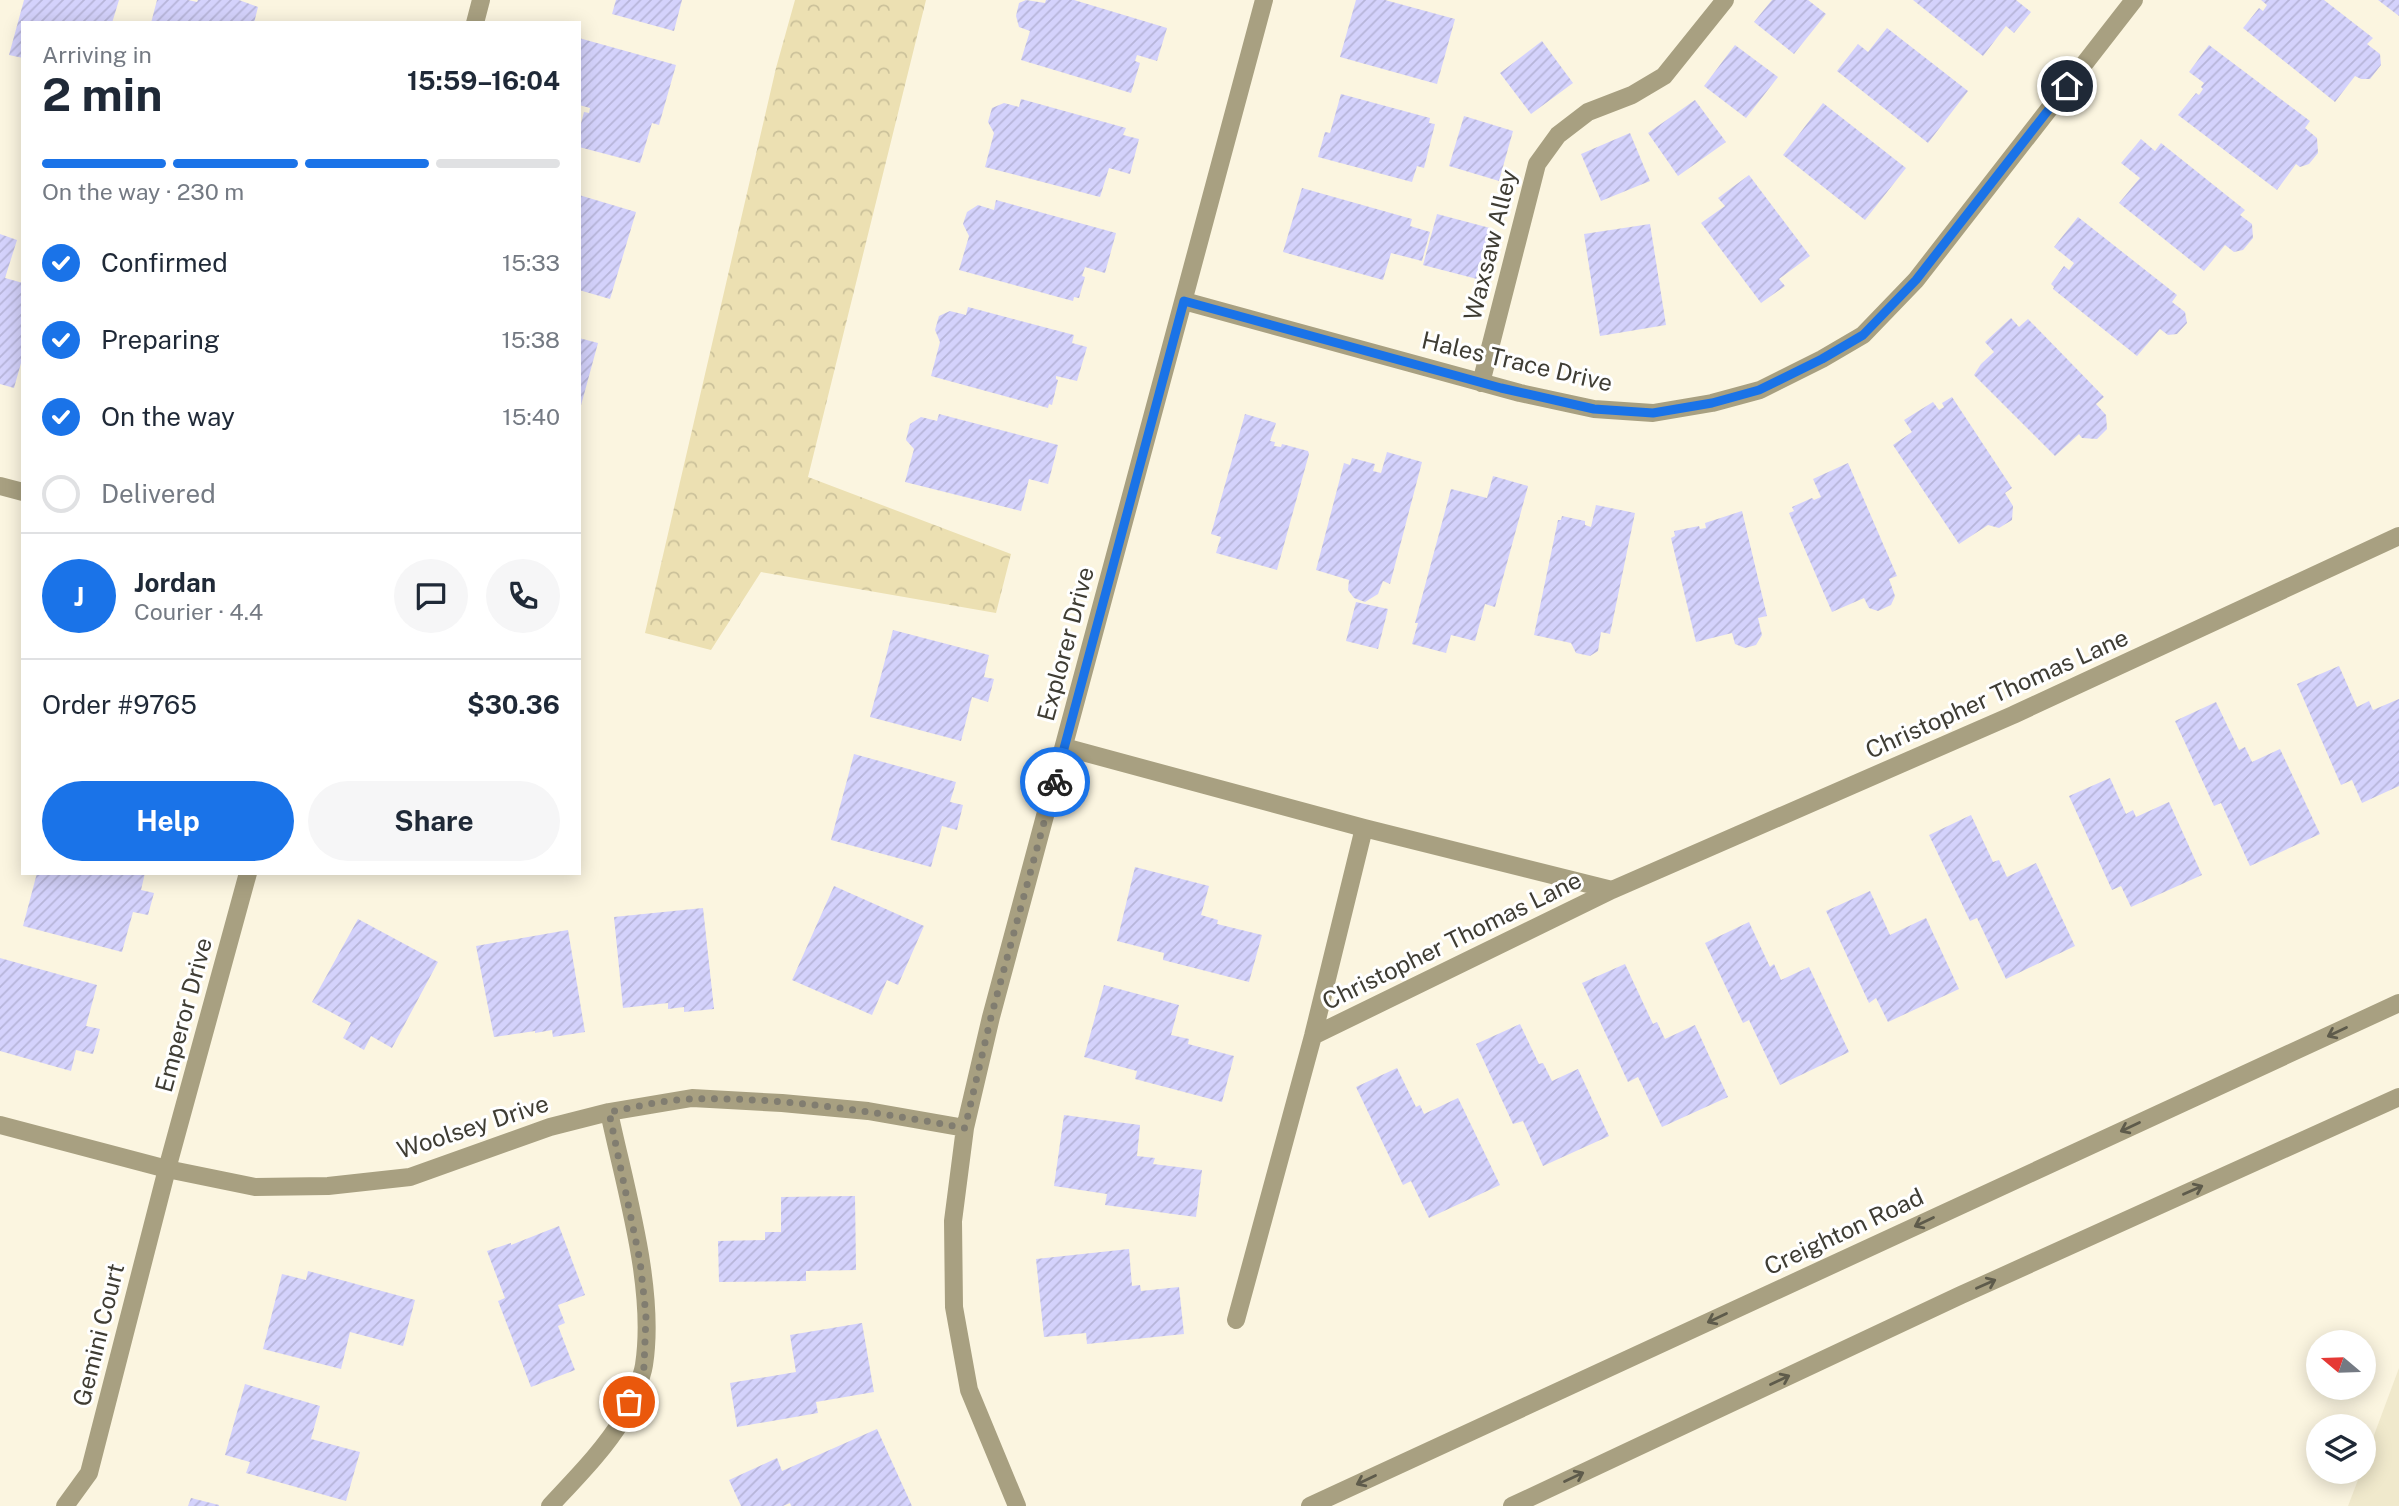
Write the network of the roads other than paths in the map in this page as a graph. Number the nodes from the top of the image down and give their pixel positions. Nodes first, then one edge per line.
1 (481, 0) edge
2 (1264, 0) edge
3 (1725, 0) edge
4 (2134, 0) edge
5 (476, 21) edge
6 (1184, 301) junction
7 (1481, 383) junction
8 (0, 486) edge
9 (21, 491) edge
10 (2399, 536) edge
11 (1064, 747) junction
12 (1364, 828) junction
13 (247, 875) edge
14 (1612, 891) junction
15 (2399, 1003) edge
16 (1313, 1036) junction
17 (2399, 1097) edge
18 (609, 1112) junction
19 (0, 1125) edge
20 (965, 1128) junction
21 (167, 1169) junction
22 (1236, 1320) dead end
23 (65, 1506) edge
24 (550, 1506) edge
25 (1017, 1506) edge
26 (1310, 1506) edge
27 (1512, 1506) edge

1 - 5 street
2 - 6 street, Explorer Drive
3 - 7 street, Waxsaw Alley
4 - 7 street, Hales Trace Drive
6 - 7 street, Hales Trace Drive
6 - 11 street, Explorer Drive
8 - 9 street
10 - 14 street, Christopher Thomas Lane
11 - 12 street, Christopher Thomas Lane
11 - 20 street, Explorer Drive
12 - 14 street, Christopher Thomas Lane
12 - 16 street, Christopher Thomas Lane
13 - 21 street, Emperor Drive
14 - 16 street, Christopher Thomas Lane
15 -> 26 street, Creighton Road
16 - 22 street, Christopher Thomas Lane
27 -> 17 street
18 - 20 street, Woolsey Drive
18 - 21 street, Woolsey Drive
18 - 24 street
19 - 21 street, Woolsey Drive
20 - 25 street, Explorer Drive
21 - 23 street, Gemini Court

